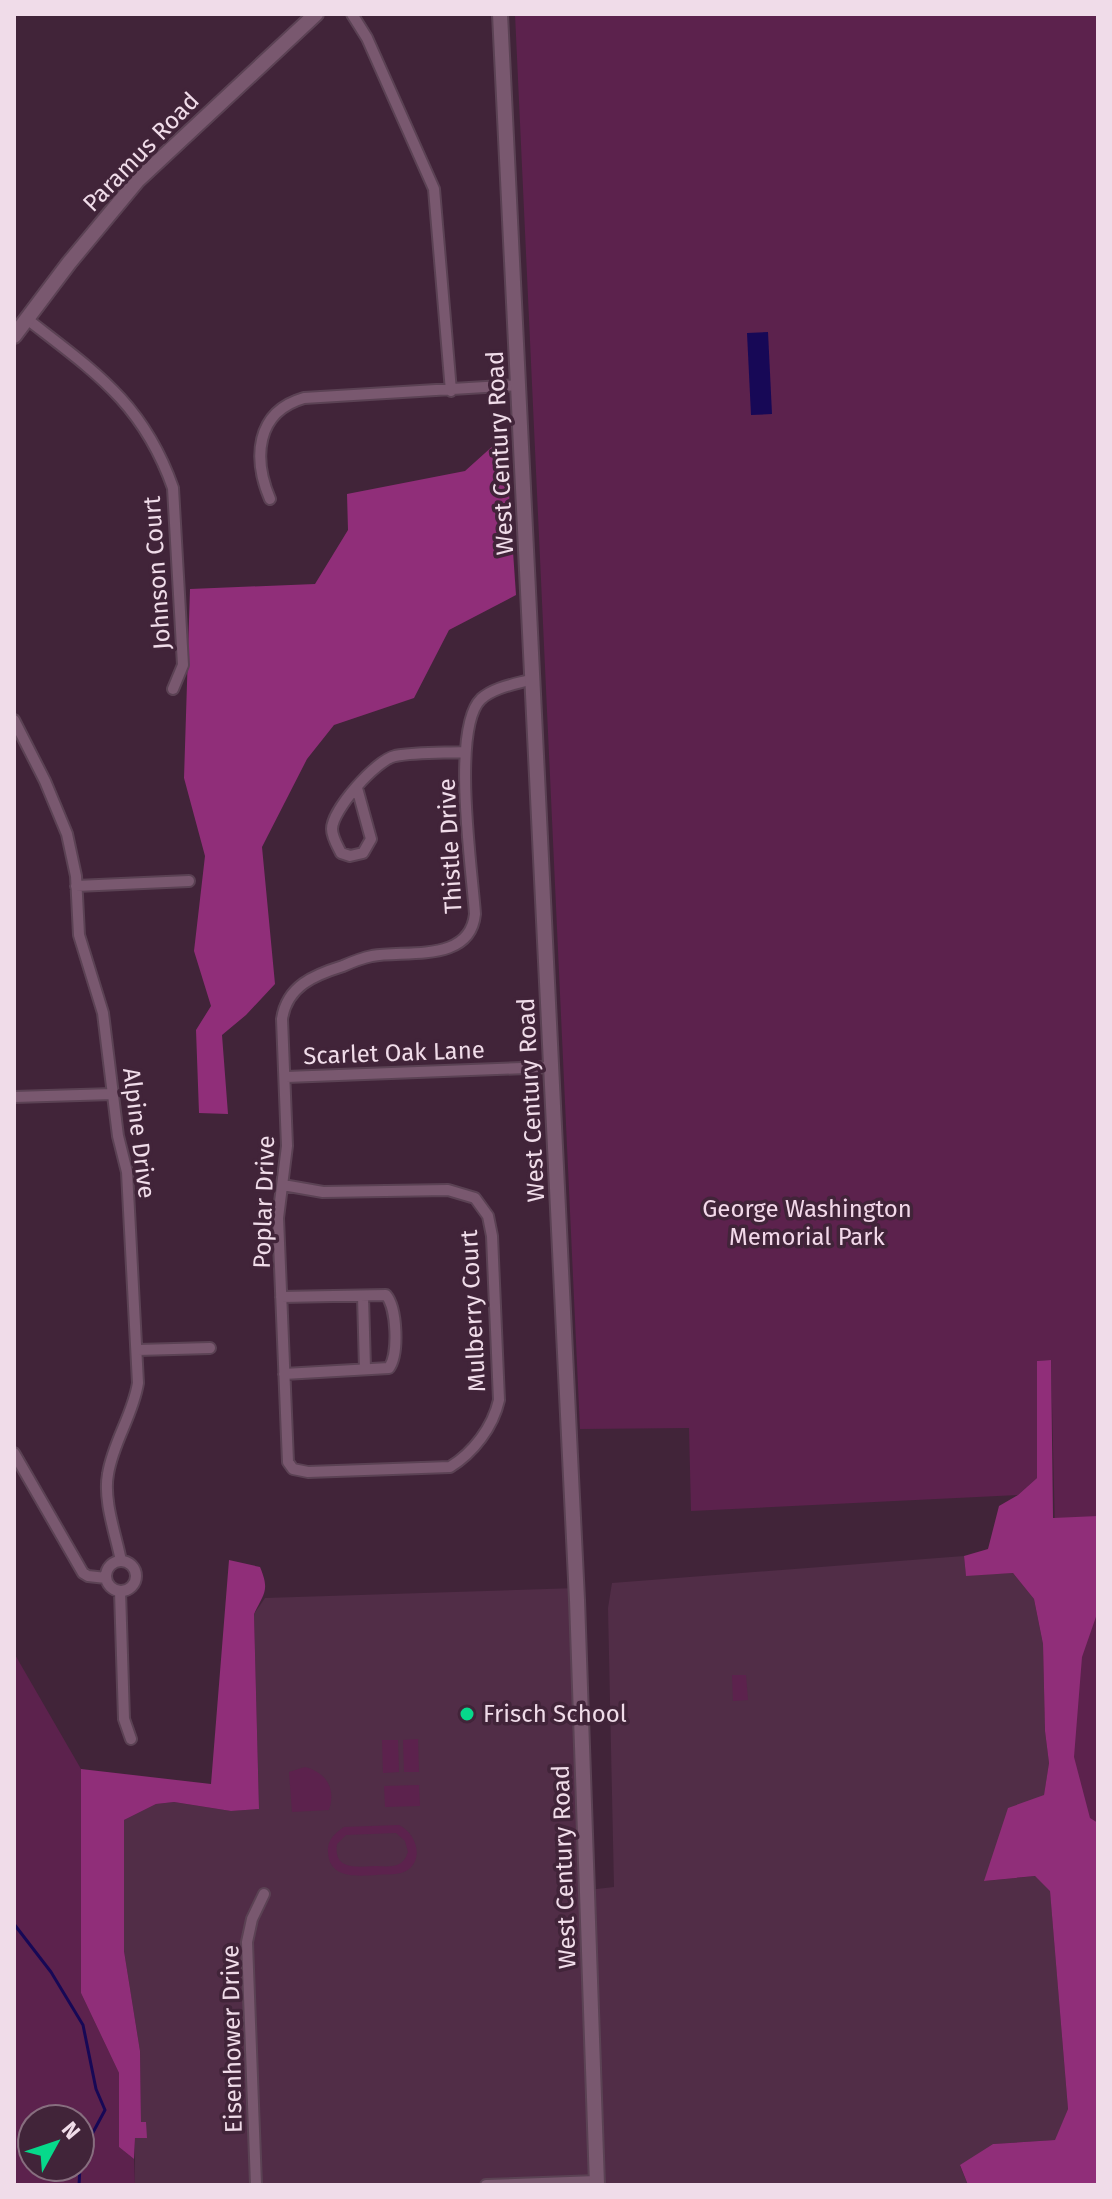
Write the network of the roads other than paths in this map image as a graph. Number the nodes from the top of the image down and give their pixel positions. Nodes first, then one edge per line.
1 (316, 14) edge
2 (352, 14) edge
3 (500, 14) edge
4 (27, 319) junction
5 (14, 336) edge
6 (519, 385) junction
7 (451, 391) junction
8 (270, 499) dead end
9 (533, 679) junction
10 (173, 689) dead end
11 (14, 720) edge
12 (464, 752) junction
13 (357, 788) junction
14 (189, 881) dead end
15 (76, 886) junction
16 (315, 975) joint
17 (551, 1067) junction
18 (286, 1077) junction
19 (113, 1094) junction
20 (14, 1097) edge
21 (283, 1185) junction
22 (363, 1296) junction
23 (281, 1297) junction
24 (210, 1348) dead end
25 (138, 1350) junction
26 (365, 1369) junction
27 (284, 1374) junction
28 (14, 1453) edge
29 (315, 1472) joint
30 (121, 1561) junction
31 (106, 1578) junction
32 (120, 1591) junction
33 (131, 1739) dead end
34 (264, 1894) dead end
35 (597, 2183) edge
36 (256, 2185) edge
37 (486, 2185) edge

1 - 4 main road, Paramus Road
2 - 7 street
3 - 6 main road, West Century Road
4 - 5 main road, Paramus Road
4 - 10 street, Johnson Court
6 - 7 street
6 - 9 main road, West Century Road
7 - 8 street
9 - 12 street, Thistle Drive
9 - 17 main road, West Century Road
11 - 15 street, Alpine Drive
12 - 13 street
12 - 16 street, Thistle Drive
13 - 13 street
14 - 15 street
15 - 19 street, Alpine Drive
16 - 18 street, Poplar Drive
17 - 18 street, Scarlet Oak Lane
17 - 35 main road, West Century Road
18 - 21 street, Poplar Drive
19 - 20 street
19 - 25 street, Alpine Drive
21 - 23 street, Poplar Drive
21 - 29 street, Mulberry Court
22 - 23 street
22 - 26 street
22 - 26 street
23 - 27 street, Poplar Drive
24 - 25 street
25 - 30 street, Alpine Drive
26 - 27 street
27 - 29 street, Poplar Drive
28 - 31 street
30 - 31 street
30 - 32 street
31 - 32 street
32 - 33 street
34 - 36 street, Eisenhower Drive
35 - 37 street

